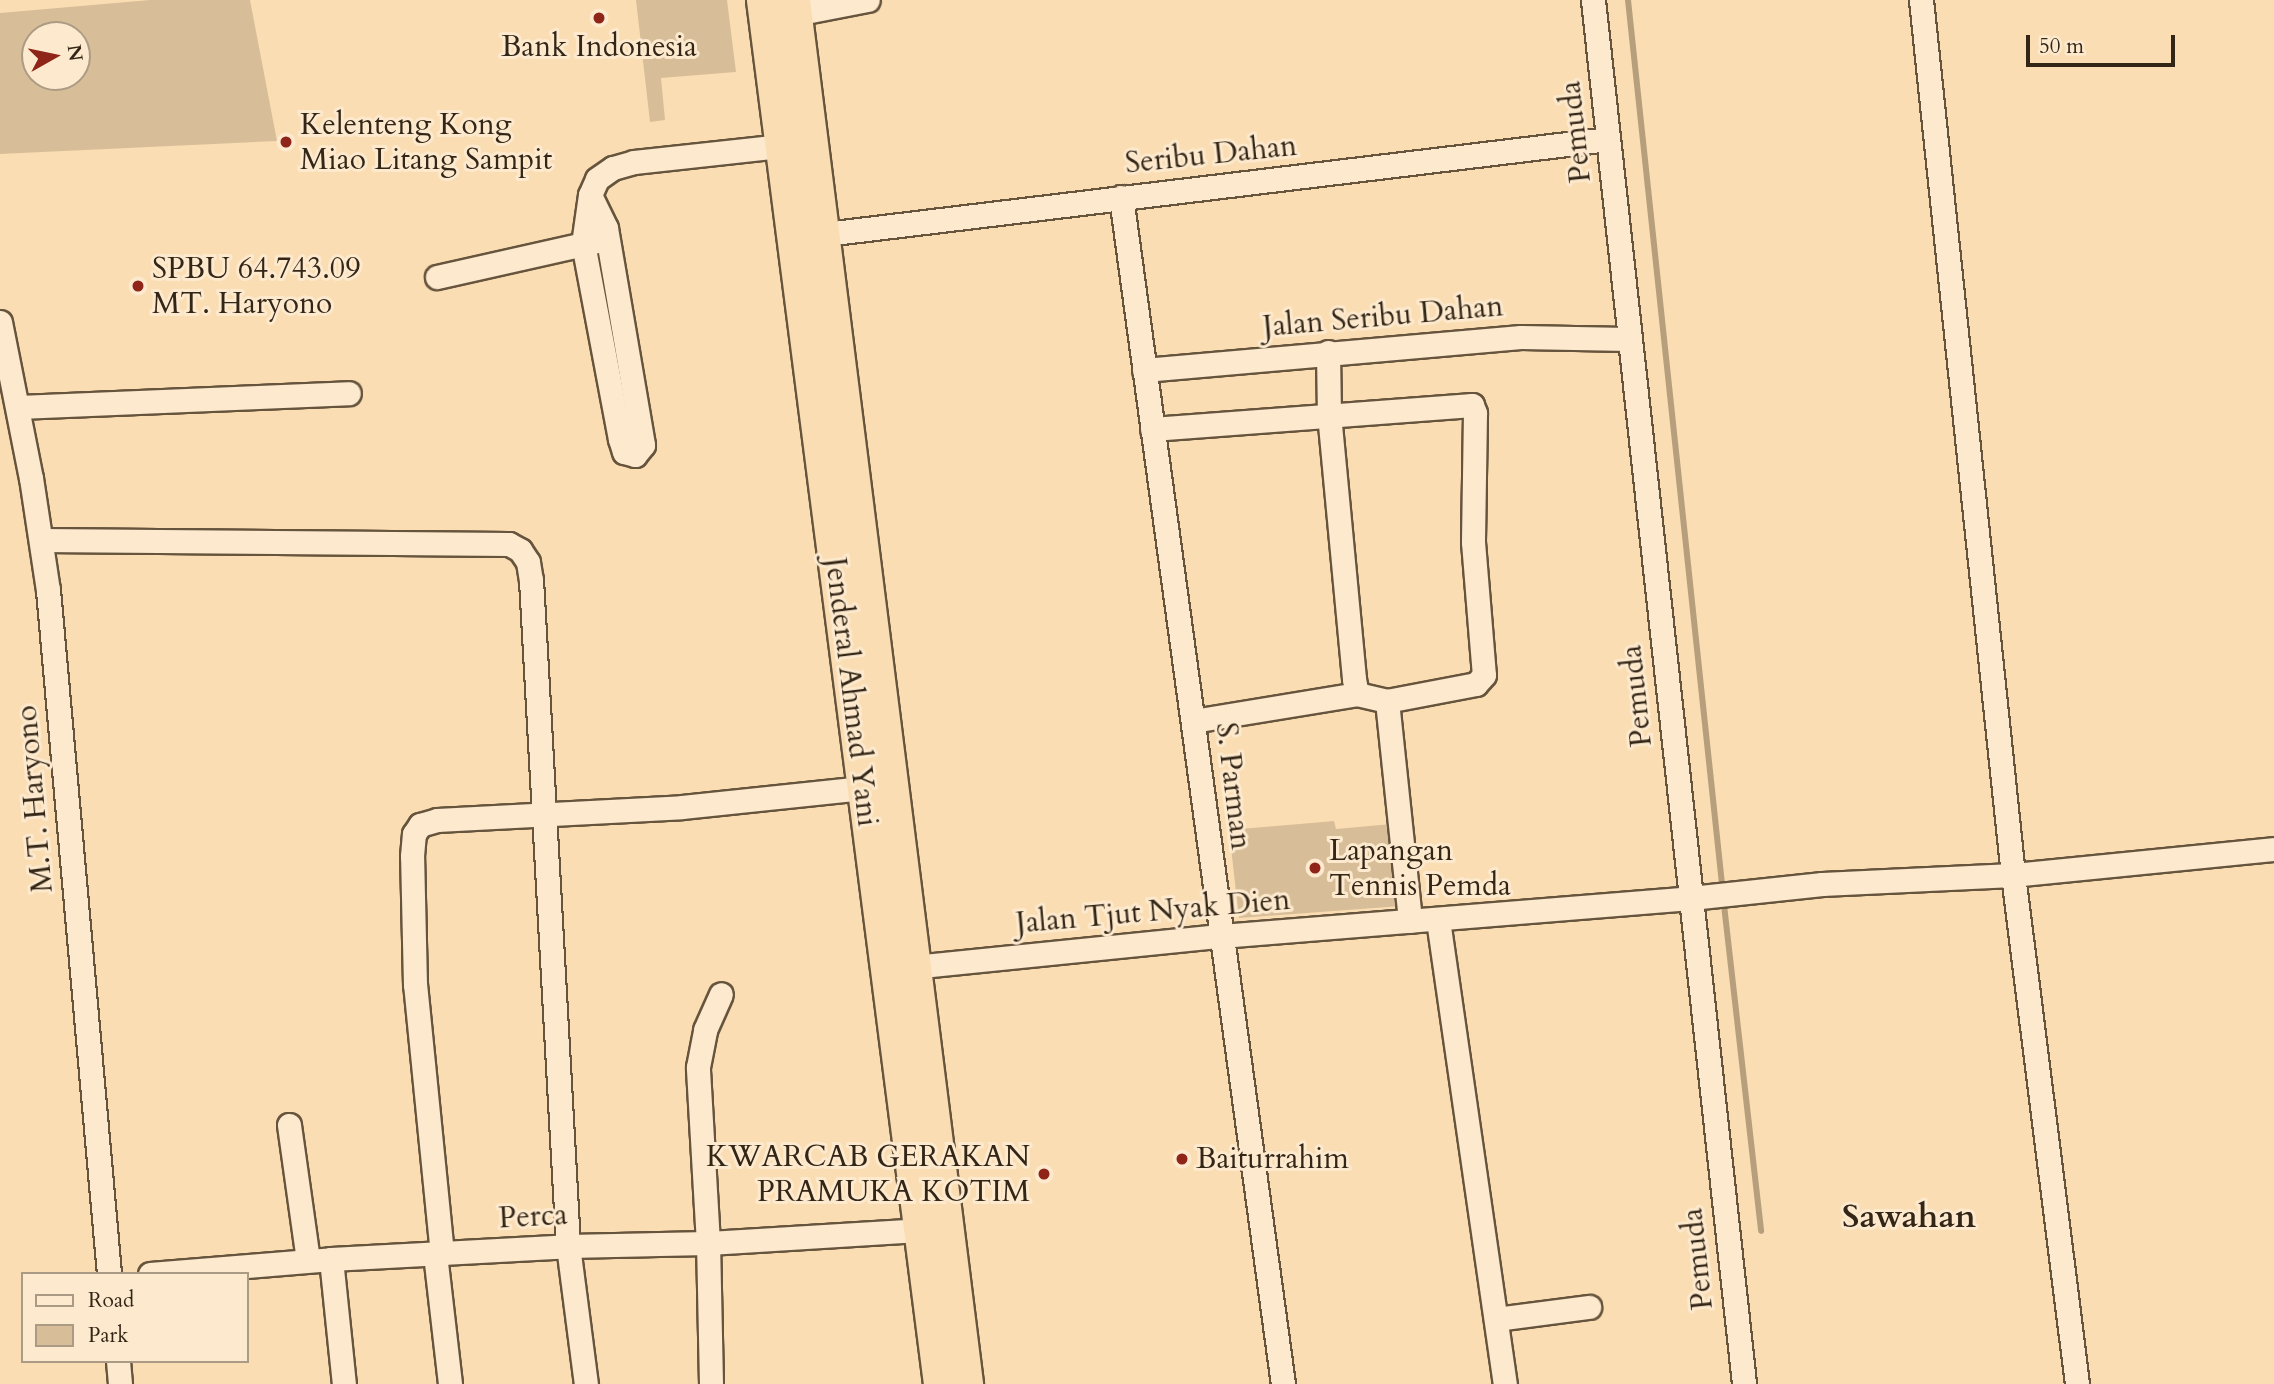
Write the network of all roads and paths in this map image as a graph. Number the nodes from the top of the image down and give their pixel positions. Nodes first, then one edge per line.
1 (763, 0) edge
2 (868, 0) edge
3 (1593, 0) edge
4 (1921, 0) edge
5 (794, 7) edge
6 (1608, 139) junction
7 (782, 146) junction
8 (590, 195) junction
9 (1121, 197) junction
10 (807, 237) junction
11 (608, 239) junction
12 (583, 244) junction
13 (437, 277) dead end
14 (0, 322) edge
15 (1628, 339) junction
16 (1328, 352) junction
17 (1144, 370) junction
18 (349, 393) dead end
19 (18, 407) junction
20 (1329, 414) junction
21 (1152, 429) junction
22 (42, 540) junction
23 (1357, 694) junction
24 (1387, 701) junction
25 (1193, 721) junction
26 (863, 788) junction
27 (545, 814) junction
28 (2274, 849) edge
29 (2013, 875) junction
30 (1691, 898) junction
31 (1438, 920) junction
32 (1410, 921) junction
33 (1220, 936) junction
34 (913, 967) junction
35 (721, 994) dead end
36 (289, 1125) dead end
37 (920, 1230) junction
38 (708, 1243) junction
39 (568, 1246) junction
40 (439, 1254) junction
41 (320, 1260) junction
42 (109, 1272) edge
43 (174, 1272) edge
44 (1589, 1307) dead end
45 (1496, 1319) junction
46 (118, 1363) edge
47 (120, 1384) edge
48 (344, 1384) edge
49 (450, 1384) edge
50 (586, 1384) edge
51 (711, 1384) edge
52 (940, 1384) edge
53 (966, 1384) edge
54 (1283, 1384) edge
55 (1505, 1384) edge
56 (1744, 1384) edge
57 (2077, 1384) edge

1 - 7 highway, Jenderal Ahmad Yani
2 - 5 street
3 - 6 street, Pemuda
4 - 29 street
5 - 10 highway, Jenderal Ahmad Yani
6 - 9 street, Seribu Dahan
6 - 15 street, Pemuda
7 - 8 street
7 - 10 highway, Jenderal Ahmad Yani
8 - 11 street
8 - 12 street
9 - 10 street, Seribu Dahan
9 - 17 street, S. Parman
10 - 26 highway, Jenderal Ahmad Yani
10 - 34 highway, Jenderal Ahmad Yani
11 - 12 street
11 - 12 street
12 - 13 street
14 - 19 street, M.T. Haryono
15 - 16 street, Jalan Seribu Dahan
15 - 30 street, Pemuda
16 - 17 street, Jalan Seribu Dahan
16 - 20 street
17 - 21 street, S. Parman
18 - 19 street
19 - 22 street, M.T. Haryono
20 - 21 street
20 - 23 street
20 - 24 street
21 - 25 street, S. Parman
22 - 27 street
22 - 42 street, M.T. Haryono
23 - 24 street
23 - 25 street
24 - 32 street
25 - 33 street, S. Parman
26 - 27 street
26 - 37 highway, Jenderal Ahmad Yani
27 - 39 street
27 - 40 street
28 - 29 street, Jalan Tjut Nyak Dien
29 - 30 street, Jalan Tjut Nyak Dien
29 - 57 street
30 - 31 street, Jalan Tjut Nyak Dien
30 - 56 street, Pemuda
31 - 32 street, Jalan Tjut Nyak Dien
31 - 45 street
32 - 33 street, Jalan Tjut Nyak Dien
33 - 34 street, Jalan Tjut Nyak Dien
33 - 54 street, S. Parman
34 - 53 highway, Jenderal Ahmad Yani
35 - 38 street
36 - 41 street
37 - 38 street, Perca
37 - 52 highway, Jenderal Ahmad Yani
38 - 39 street, Perca
38 - 51 street
39 - 40 street, Perca
39 - 50 street
40 - 41 street, Perca
40 - 49 street
41 - 43 street, Perca
41 - 48 street
44 - 45 street
45 - 55 street
46 - 47 street

